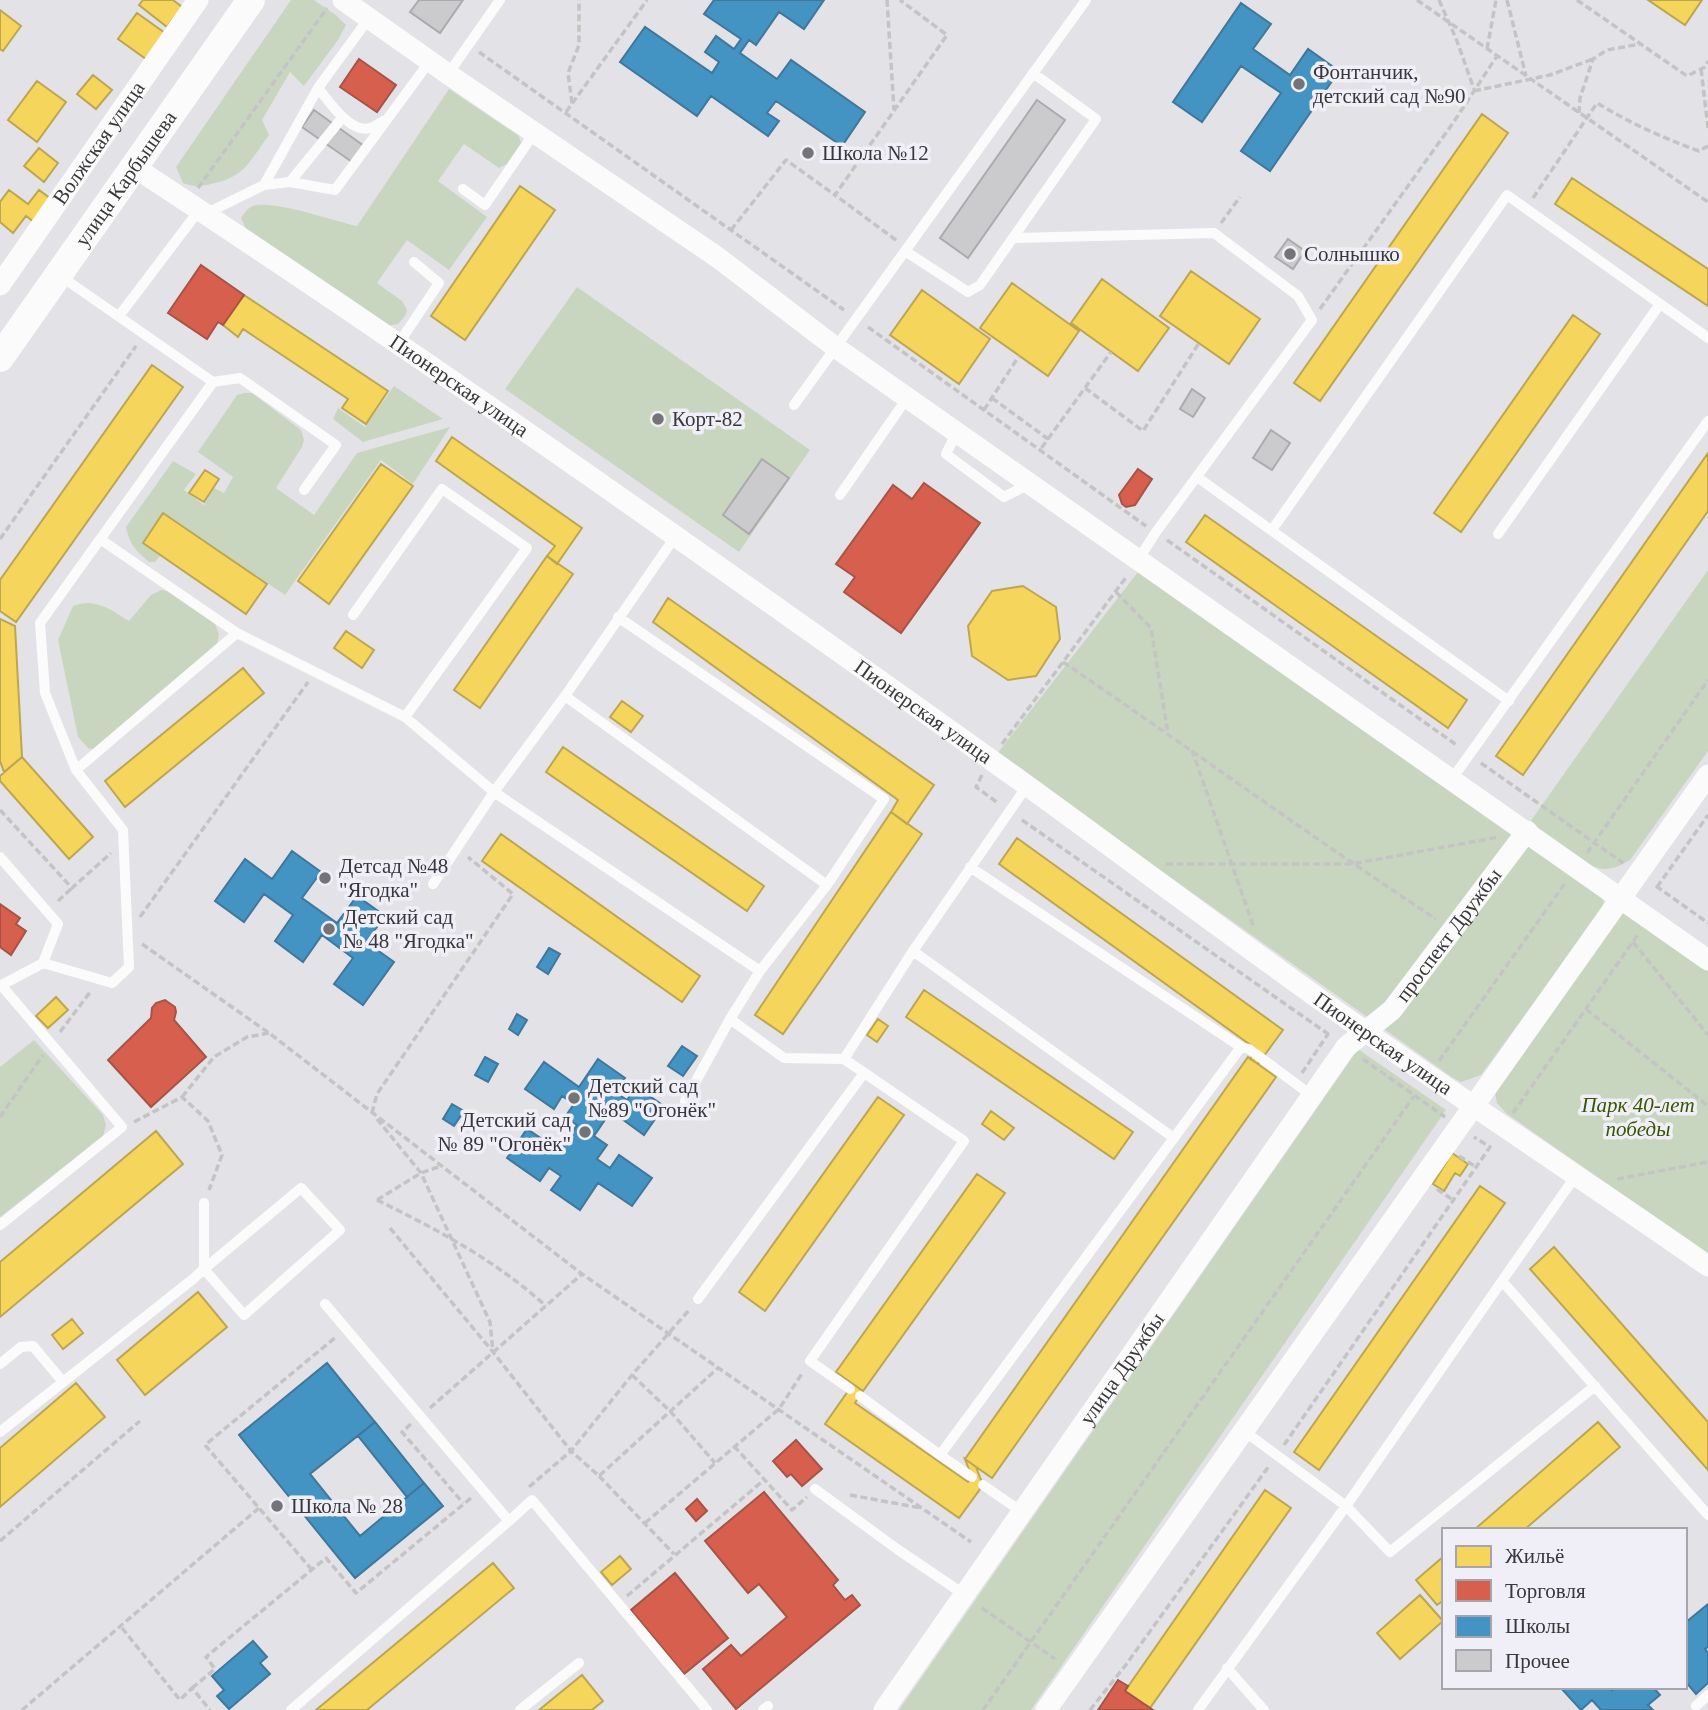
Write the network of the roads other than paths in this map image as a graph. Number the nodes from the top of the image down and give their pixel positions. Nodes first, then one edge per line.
1 (198, 0) edge
2 (251, 0) edge
3 (500, 0) edge
4 (1086, 0) edge
5 (335, 4) edge
6 (369, 18) junction
7 (430, 61) junction
8 (1033, 73) junction
9 (448, 74) junction
10 (318, 88) junction
11 (391, 117) junction
12 (342, 118) junction
13 (535, 132) junction
14 (134, 167) junction
15 (290, 182) junction
16 (264, 185) junction
17 (463, 190) dead end
18 (202, 203) junction
19 (1013, 238) junction
20 (906, 250) junction
21 (414, 262) dead end
22 (59, 274) junction
23 (0, 285) edge
24 (1660, 304) junction
25 (119, 316) junction
26 (1708, 338) edge
27 (399, 343) junction
28 (835, 347) junction
29 (0, 358) edge
30 (213, 382) junction
31 (907, 398) junction
32 (794, 405) dead end
33 (1708, 421) edge
34 (1197, 477) junction
35 (304, 489) dead end
36 (840, 495) dead end
37 (1272, 530) junction
38 (1498, 534) dead end
39 (675, 537) junction
40 (100, 539) junction
41 (1133, 567) junction
42 (353, 615) dead end
43 (618, 617) junction
44 (237, 633) junction
45 (565, 696) junction
46 (1509, 701) junction
47 (405, 716) junction
48 (76, 770) junction
49 (1708, 775) edge
50 (1452, 779) junction
51 (1027, 786) junction
52 (494, 792) junction
53 (1527, 831) junction
54 (0, 857) edge
55 (970, 867) junction
56 (433, 884) dead end
57 (827, 885) junction
58 (1620, 899) junction
59 (913, 951) junction
60 (1708, 960) edge
61 (43, 963) junction
62 (760, 971) junction
63 (1, 985) edge
64 (730, 1019) junction
65 (1365, 1032) junction
66 (1241, 1047) junction
67 (844, 1059) junction
68 (864, 1073) junction
69 (1311, 1095) junction
70 (685, 1101) dead end
71 (1474, 1105) junction
72 (1174, 1138) junction
73 (1584, 1179) junction
74 (204, 1203) road end
75 (0, 1225) edge
76 (1708, 1266) edge
77 (204, 1269) junction
78 (1502, 1280) junction
79 (698, 1299) road end
80 (325, 1304) dead end
81 (0, 1364) edge
82 (63, 1382) junction
83 (1595, 1386) junction
84 (850, 1388) dead end
85 (860, 1396) dead end
86 (1244, 1431) junction
87 (0, 1432) edge
88 (940, 1455) junction
89 (972, 1477) dead end
90 (983, 1485) dead end
91 (815, 1489) dead end
92 (1346, 1506) junction
93 (1022, 1512) junction
94 (1708, 1515) edge
95 (509, 1521) junction
96 (974, 1602) junction
97 (579, 1663) dead end
98 (1227, 1668) junction
99 (1708, 1695) edge
100 (1696, 1706) dead end
101 (291, 1710) edge
102 (520, 1710) edge
103 (707, 1710) edge
104 (884, 1710) edge
105 (1046, 1710) edge
106 (1198, 1710) edge
107 (1264, 1710) edge

1 - 23 street, Волжская улица
2 - 14 street, улица Карбышева
3 - 9 lane
4 - 8 lane
5 - 6 street
6 - 7 street
6 - 10 lane
7 - 9 street
7 - 11 lane
8 - 19 lane
8 - 20 lane
9 - 13 street
10 - 12 lane
10 - 16 lane
11 - 12 lane
11 - 15 lane
12 - 15 lane
13 - 17 lane
13 - 28 street
14 - 18 street, Пионерская улица
14 - 22 street, улица Карбышева
15 - 16 lane
16 - 18 lane
18 - 25 lane
18 - 27 street, Пионерская улица
19 - 20 lane
19 - 34 lane
20 - 28 lane
21 - 27 lane
22 - 25 lane
22 - 29 street, улица Карбышева
24 - 26 lane
24 - 37 lane
24 - 38 lane
25 - 30 lane
27 - 39 street, Пионерская улица
28 - 31 street
28 - 32 lane
30 - 35 lane
30 - 40 lane
31 - 36 lane
31 - 41 street
33 - 46 lane
34 - 37 lane
34 - 41 lane
37 - 46 lane
39 - 43 lane
39 - 51 street, Пионерская улица
40 - 44 lane
40 - 48 lane
41 - 50 street
42 - 47 lane
43 - 45 lane
43 - 57 lane
44 - 47 lane
44 - 48 lane
45 - 52 lane
45 - 57 lane
46 - 50 lane
47 - 52 lane
48 - 61 lane
49 - 58 street
50 - 53 street
51 - 55 lane
51 - 65 street, Пионерская улица
52 - 56 lane
52 - 62 lane
53 - 58 street
53 - 65 street, проспект Дружбы
54 - 61 lane
55 - 59 lane
55 - 66 lane
57 - 62 lane
58 - 60 street
58 - 71 street
59 - 67 lane
59 - 72 lane
61 - 63 lane
62 - 64 lane
63 - 75 lane
64 - 67 lane
64 - 70 lane
65 - 69 street, улица Дружбы
65 - 71 street, Пионерская улица
66 - 69 lane
66 - 72 lane
67 - 68 lane
68 - 79 lane
68 - 84 lane
69 - 93 street, улица Дружбы
71 - 73 street, Пионерская улица
71 - 86 street
72 - 88 lane
73 - 76 street, Пионерская улица
73 - 78 lane
74 - 77 lane
77 - 77 lane
77 - 82 lane
78 - 83 lane
78 - 92 lane
80 - 95 lane
81 - 82 lane
82 - 87 lane
83 - 92 lane
83 - 94 lane
85 - 88 lane
86 - 92 lane
86 - 105 street
88 - 89 lane
90 - 93 lane
91 - 96 lane
92 - 98 lane
93 - 96 street, улица Дружбы
95 - 101 lane
95 - 103 lane
96 - 104 street, улица Дружбы
97 - 102 lane
98 - 106 lane
98 - 107 lane
99 - 100 lane

